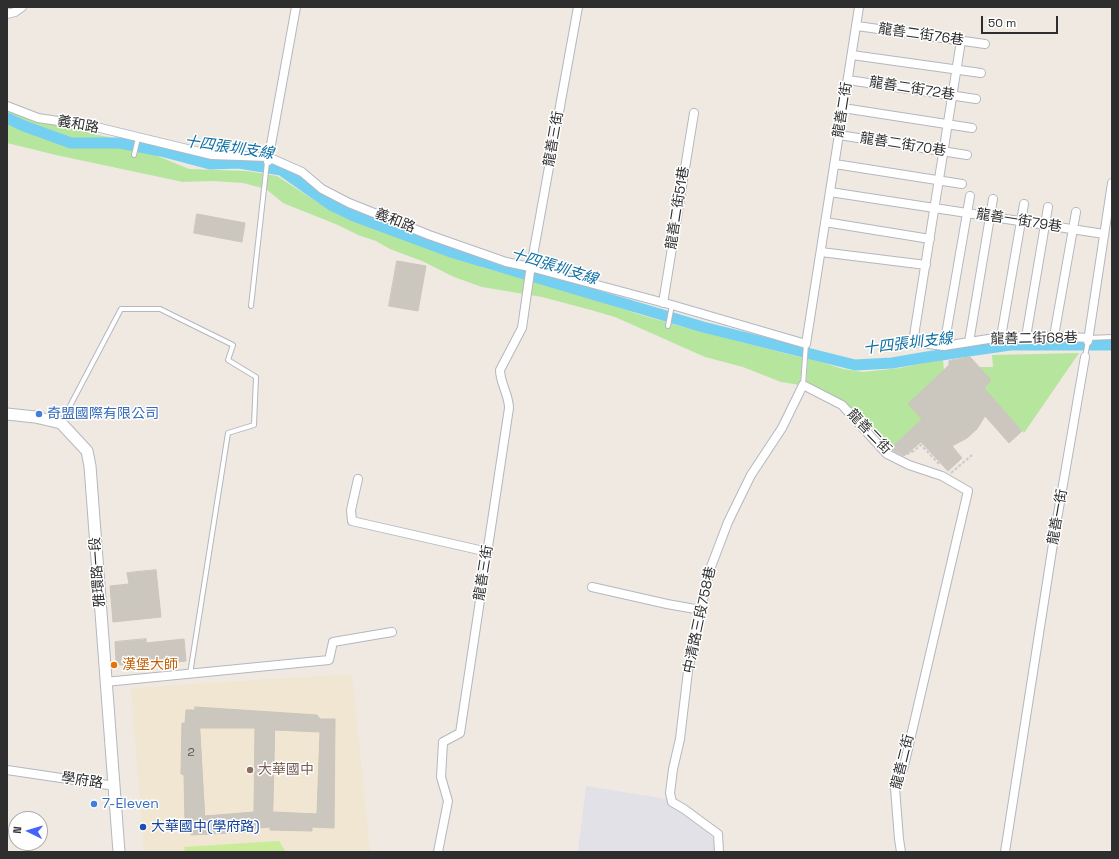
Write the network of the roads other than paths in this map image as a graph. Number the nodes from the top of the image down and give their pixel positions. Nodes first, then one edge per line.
1 (22, 7) edge
2 (296, 7) edge
3 (578, 7) edge
4 (860, 7) edge
5 (7, 14) edge
6 (857, 26) junction
7 (961, 41) junction
8 (985, 44) dead end
9 (852, 55) junction
10 (957, 69) junction
11 (980, 73) dead end
12 (848, 80) junction
13 (953, 95) junction
14 (976, 99) dead end
15 (7, 106) edge
16 (843, 108) junction
17 (694, 113) dead end
18 (948, 124) junction
19 (972, 128) dead end
20 (839, 135) junction
21 (138, 138) junction
22 (944, 151) junction
23 (134, 154) dead end
24 (967, 155) dead end
25 (268, 160) junction
26 (834, 164) junction
27 (939, 181) junction
28 (1112, 183) edge
29 (962, 184) dead end
30 (830, 192) junction
31 (970, 196) dead end
32 (993, 199) dead end
33 (1024, 204) dead end
34 (935, 208) junction
35 (1048, 208) dead end
36 (1076, 212) dead end
37 (967, 213) junction
38 (990, 216) junction
39 (1021, 221) junction
40 (825, 222) junction
41 (1045, 225) junction
42 (1073, 229) junction
43 (1104, 234) junction
44 (930, 239) junction
45 (821, 252) junction
46 (926, 265) junction
47 (530, 269) junction
48 (663, 303) junction
49 (672, 305) junction
50 (251, 306) dead end
51 (668, 326) dead end
52 (1054, 336) junction
53 (1001, 337) junction
54 (1026, 337) junction
55 (1112, 337) edge
56 (1088, 340) junction
57 (969, 342) junction
58 (806, 344) junction
59 (944, 346) junction
60 (1085, 357) joint
61 (803, 385) junction
62 (7, 414) edge
63 (61, 423) junction
64 (358, 479) dead end
65 (488, 552) junction
66 (592, 587) dead end
67 (701, 610) junction
68 (392, 632) dead end
69 (190, 674) junction
70 (106, 682) junction
71 (7, 770) edge
72 (115, 786) junction
73 (119, 852) edge
74 (438, 852) edge
75 (719, 852) edge
76 (901, 852) edge
77 (1005, 852) edge

1 - 5 street
2 - 25 street
3 - 47 street, 龍善三街
4 - 6 street, 龍善二街
6 - 7 street, 龍善二街76巷
6 - 9 street, 龍善二街
7 - 8 street, 龍善二街76巷
7 - 10 street, 龍善二街68巷
9 - 10 street, 龍善二街76巷
9 - 12 street, 龍善二街
10 - 11 street, 龍善二街76巷
10 - 13 street, 龍善二街68巷
12 - 13 street, 龍善二街72巷
12 - 16 street, 龍善二街
13 - 14 street, 龍善二街72巷
13 - 18 street, 龍善二街68巷
15 - 21 street, 義和路
16 - 18 street, 龍善二街72巷
16 - 20 street, 龍善二街
17 - 48 street, 龍善二街51巷
18 - 19 street, 龍善二街72巷
18 - 22 street, 龍善二街68巷
20 - 22 street, 龍善二街70巷
20 - 26 street, 龍善二街
21 - 23 lane
21 - 25 street, 義和路
22 - 24 street, 龍善二街70巷
22 - 27 street, 龍善二街68巷
25 - 47 street, 義和路
25 - 50 lane
26 - 27 street
26 - 30 street, 龍善二街
27 - 29 street
27 - 34 street, 龍善二街68巷
28 - 43 street, 龍善一街
30 - 34 street
30 - 40 street, 龍善二街
31 - 37 street
32 - 38 street
33 - 39 street
34 - 37 street, 龍善一街79巷
34 - 44 street, 龍善二街68巷
35 - 41 street
36 - 42 street
37 - 38 street, 龍善一街79巷
37 - 59 street
38 - 39 street, 龍善一街79巷
38 - 57 street
39 - 41 street, 龍善一街79巷
39 - 53 street
40 - 44 street
40 - 45 street, 龍善二街
41 - 42 street, 龍善一街79巷
41 - 54 street
42 - 43 street, 龍善一街79巷
42 - 52 street
43 - 56 street, 龍善一街
44 - 46 street, 龍善二街68巷
45 - 46 street
45 - 58 street, 龍善二街
46 - 59 street, 龍善二街68巷
47 - 48 street
47 - 65 street, 龍善三街
48 - 49 street
49 - 51 lane
49 - 58 street
52 - 54 street, 龍善二街68巷
52 - 56 street, 龍善二街68巷
53 - 54 street, 龍善二街68巷
53 - 57 street, 龍善二街68巷
55 - 56 lane
56 - 60 lane, 龍善一街
57 - 59 street, 龍善二街68巷
58 - 61 lane, 龍善二街
60 - 77 street, 龍善一街
61 - 67 street, 中清路三段758巷
61 - 76 street, 龍善二街
62 - 63 street
63 - 69 lane
63 - 70 street, 雅環路一段
64 - 65 street
65 - 74 street, 龍善三街
66 - 67 street
67 - 75 street, 中清路三段758巷
68 - 69 street
69 - 70 street
70 - 72 street, 雅環路一段
71 - 72 street, 學府路
72 - 73 street, 學府路

